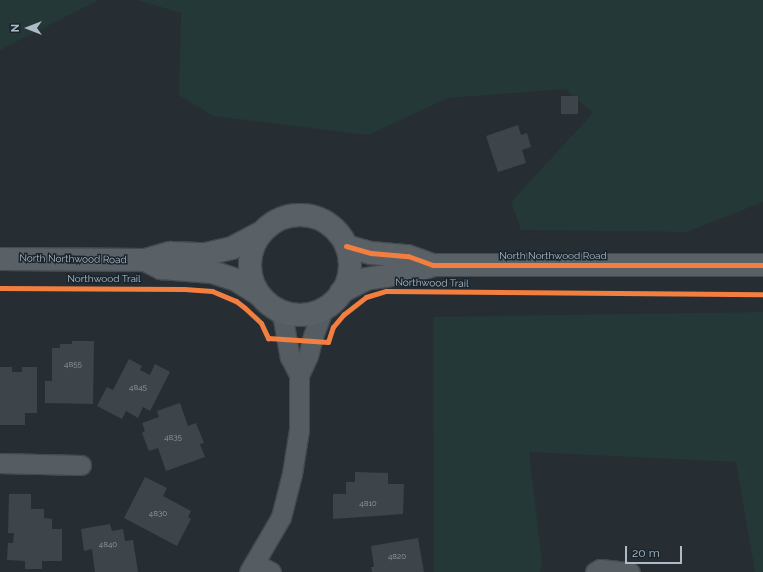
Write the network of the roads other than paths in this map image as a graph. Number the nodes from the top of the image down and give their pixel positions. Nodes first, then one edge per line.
1 (260, 233) junction
2 (346, 246) junction
3 (0, 258) edge
4 (146, 260) junction
5 (433, 265) junction
6 (763, 265) edge
7 (341, 292) junction
8 (260, 295) junction
9 (324, 308) junction
10 (278, 310) junction
11 (299, 375) junction
12 (0, 463) edge
13 (81, 465) dead end
14 (258, 569) edge
15 (595, 572) edge
16 (630, 572) edge

1 - 2 street
1 - 4 street, North Northwood Road
1 - 8 street
2 - 5 street, North Northwood Road
2 - 7 street
3 - 4 street, North Northwood Road
4 - 8 street, North Northwood Road
5 - 6 street, North Northwood Road
5 - 7 street, North Northwood Road
7 - 9 street
8 - 10 street
9 - 10 street
9 - 11 street
10 - 11 street
11 - 14 street
12 - 13 street
15 - 16 street

